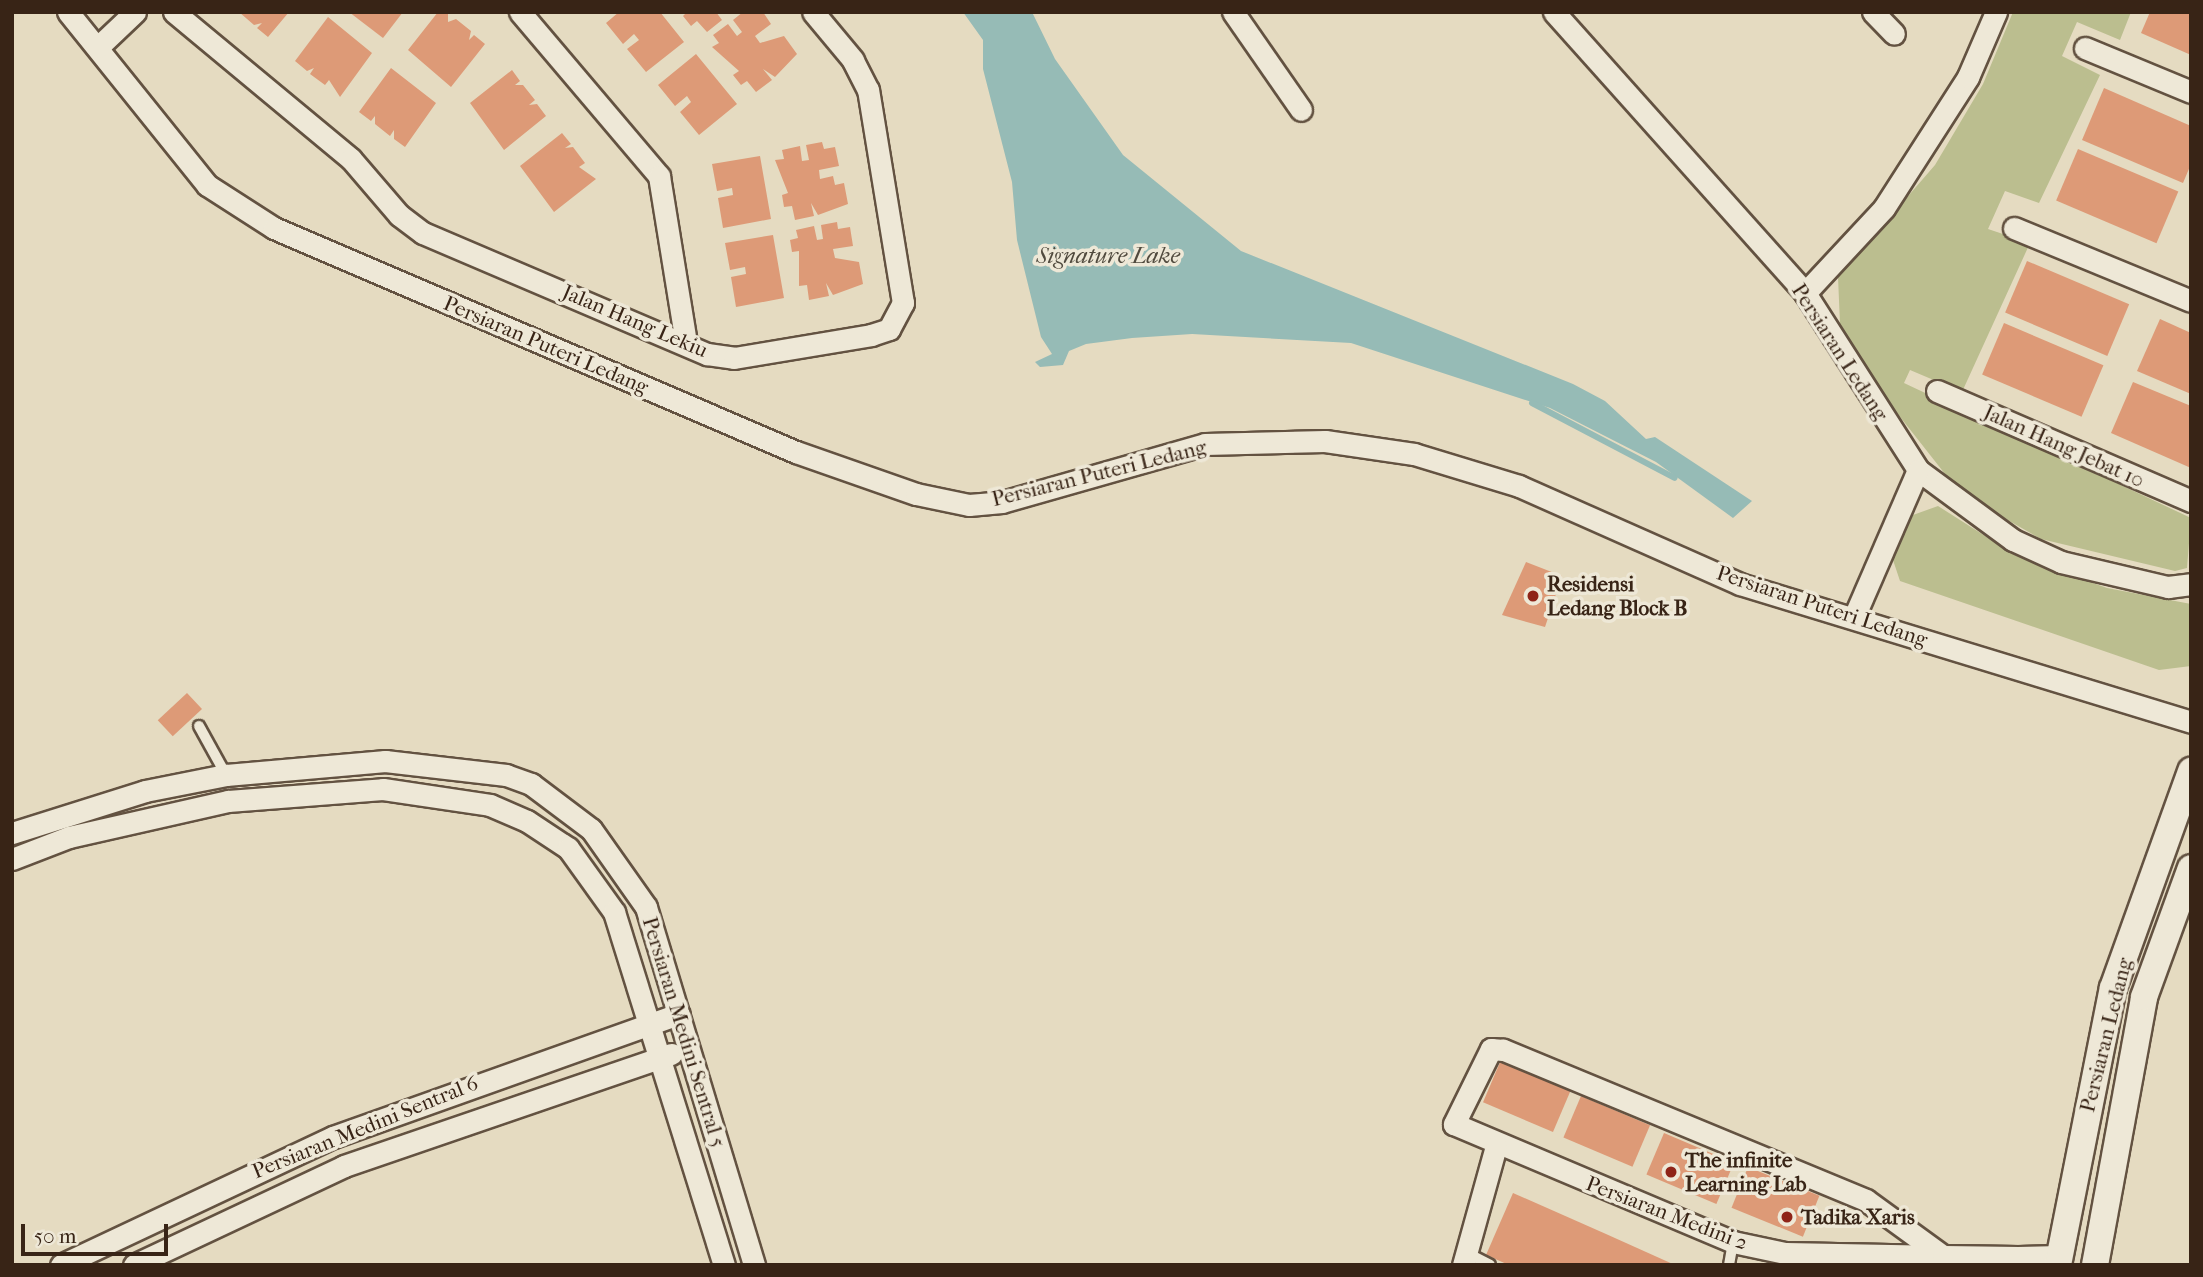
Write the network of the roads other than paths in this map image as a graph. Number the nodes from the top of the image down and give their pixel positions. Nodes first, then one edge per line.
1 (68, 12) edge
2 (135, 12) edge
3 (174, 12) edge
4 (520, 12) edge
5 (813, 12) edge
6 (1233, 12) edge
7 (1554, 12) edge
8 (1873, 12) edge
9 (1996, 12) edge
10 (1894, 34) dead end
11 (97, 47) junction
12 (2085, 48) dead end
13 (2191, 92) edge
14 (1301, 110) dead end
15 (2014, 228) dead end
16 (1805, 293) junction
17 (2191, 301) edge
18 (686, 342) junction
19 (1937, 391) dead end
20 (1917, 470) junction
21 (2191, 501) edge
22 (2191, 584) edge
23 (1854, 617) junction
24 (2191, 722) edge
25 (199, 726) dead end
26 (2191, 771) edge
27 (226, 775) junction
28 (12, 833) edge
29 (12, 859) edge
30 (2191, 868) edge
31 (679, 1014) junction
32 (649, 1023) junction
33 (689, 1048) junction
34 (659, 1058) junction
35 (1496, 1146) junction
36 (1733, 1242) junction
37 (1943, 1256) junction
38 (1464, 1258) edge
39 (2059, 1260) edge
40 (2017, 1261) edge
41 (61, 1265) edge
42 (134, 1265) edge
43 (724, 1265) edge
44 (754, 1265) edge
45 (1490, 1265) edge
46 (1730, 1265) edge
47 (2095, 1265) edge

1 - 11 street, Persiaran Puteri Ledang
2 - 11 street
3 - 18 street, Jalan Hang Lekiu
4 - 18 street
5 - 18 street, Jalan Hang Lekiu
6 - 14 street
7 - 16 street, Persiaran Ledang
8 - 10 street
9 - 16 street
11 - 23 street, Persiaran Puteri Ledang
12 - 13 street
15 - 17 street
16 - 20 street, Persiaran Ledang
19 - 21 street, Jalan Hang Jebat 10
20 - 22 street, Persiaran Ledang
20 - 23 street
23 - 24 street, Persiaran Puteri Ledang
25 - 27 lane
26 - 39 street, Persiaran Ledang
27 - 28 street, Persiaran Medini Sentral 5
27 - 31 street, Persiaran Medini Sentral 5
29 - 32 street, Persiaran Medini Sentral 5
30 - 47 street, Persiaran Ledang
31 - 32 street, Persiaran Medini Sentral 6
31 - 33 street, Persiaran Medini Sentral 5
32 - 34 street, Persiaran Medini Sentral 5
32 - 41 street, Persiaran Medini Sentral 6
33 - 34 street, Persiaran Medini Sentral 6
33 - 44 street, Persiaran Medini Sentral 5
34 - 42 street, Persiaran Medini Sentral 6
34 - 43 street, Persiaran Medini Sentral 5
35 - 36 street, Persiaran Medini 2
35 - 37 street, Persiaran Medini 2
35 - 38 street
36 - 37 street, Persiaran Medini 2
36 - 46 lane
37 - 40 street, Persiaran Medini 2
38 - 45 lane
39 - 40 street, Persiaran Medini 2

